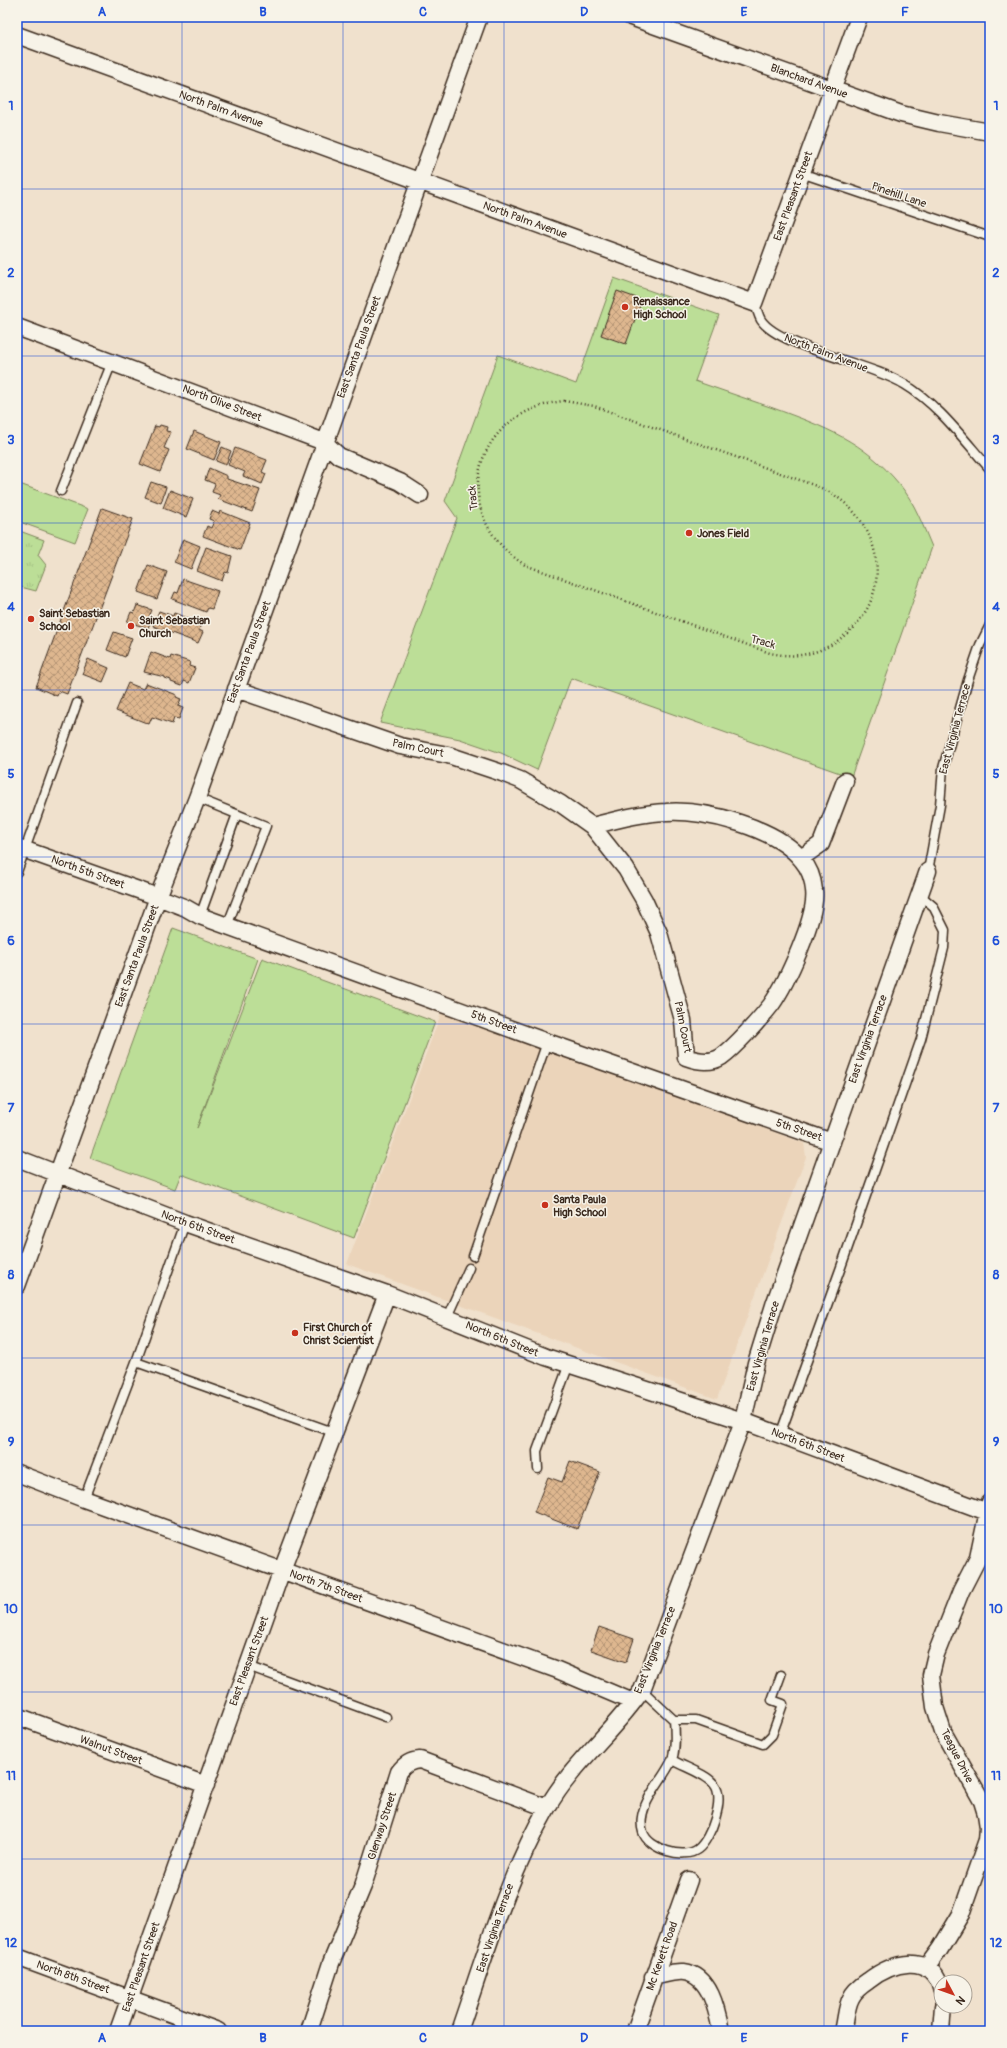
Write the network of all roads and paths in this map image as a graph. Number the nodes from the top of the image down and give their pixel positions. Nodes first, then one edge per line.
1 (479, 17) edge
2 (631, 17) edge
3 (859, 17) edge
4 (654, 21) edge
5 (17, 35) edge
6 (833, 90) junction
7 (990, 132) edge
8 (801, 173) junction
9 (420, 181) junction
10 (990, 237) edge
11 (754, 303) junction
12 (17, 327) edge
13 (112, 362) junction
14 (594, 406) joint
15 (324, 442) junction
16 (990, 469) edge
17 (61, 491) dead end
18 (420, 495) dead end
19 (990, 626) edge
20 (236, 689) junction
21 (77, 703) dead end
22 (845, 781) dead end
23 (197, 798) junction
24 (238, 814) junction
25 (592, 826) junction
26 (21, 848) edge
27 (801, 858) junction
28 (928, 871) joint
29 (17, 872) edge
30 (920, 895) junction
31 (158, 897) junction
32 (200, 916) junction
33 (228, 926) junction
34 (547, 1042) junction
35 (832, 1142) junction
36 (17, 1158) edge
37 (58, 1173) junction
38 (185, 1223) junction
39 (473, 1256) dead end
40 (469, 1268) dead end
41 (17, 1286) edge
42 (388, 1294) junction
43 (447, 1317) junction
44 (136, 1362) junction
45 (569, 1364) junction
46 (743, 1421) junction
47 (336, 1433) junction
48 (780, 1435) junction
49 (538, 1469) dead end
50 (17, 1473) edge
51 (84, 1499) junction
52 (989, 1509) edge
53 (282, 1570) junction
54 (248, 1666) junction
55 (781, 1675) dead end
56 (637, 1696) junction
57 (17, 1716) edge
58 (386, 1717) dead end
59 (674, 1720) junction
60 (672, 1760) junction
61 (206, 1785) junction
62 (547, 1808) junction
63 (689, 1880) dead end
64 (17, 1957) edge
65 (926, 1968) junction
66 (933, 1975) edge
67 (654, 1977) junction
68 (129, 1998) junction
69 (942, 2014) edge
70 (118, 2031) edge
71 (218, 2031) edge
72 (309, 2031) edge
73 (459, 2031) edge
74 (635, 2031) edge
75 (721, 2031) edge
76 (844, 2031) edge
77 (941, 2031) edge

1 - 9 street, East Santa Paula Street
2 - 4 street, Blanchard Avenue
3 - 6 street, East Pleasant Street
4 - 6 street, Blanchard Avenue
5 - 9 street, North Palm Avenue
6 - 7 street, Blanchard Avenue
6 - 8 street, East Pleasant Street
8 - 10 lane, Pinehill Lane
8 - 11 street, East Pleasant Street
9 - 11 street, North Palm Avenue
9 - 15 street, East Santa Paula Street
11 - 16 lane, North Palm Avenue
12 - 13 street, North Olive Street
13 - 15 street, North Olive Street
13 - 17 lane
14 - 14 path, Track
15 - 18 street, North Olive Street
15 - 20 street, East Santa Paula Street
19 - 28 lane, East Virginia Terrace
20 - 23 street, East Santa Paula Street
20 - 25 street, Palm Court
21 - 26 lane
22 - 27 street
23 - 24 lane
23 - 31 street, East Santa Paula Street
24 - 32 lane
24 - 33 lane
25 - 27 street, Palm Court
25 - 27 street, Palm Court
26 - 29 lane
26 - 31 street, North 5th Street
28 - 30 street, East Virginia Terrace
30 - 35 street, East Virginia Terrace
30 - 48 lane
31 - 32 street, 5th Street
31 - 37 street, East Santa Paula Street
32 - 33 street, 5th Street
33 - 34 street, 5th Street
34 - 35 street, 5th Street
34 - 39 lane
35 - 46 street, East Virginia Terrace
36 - 37 street, North 6th Street
37 - 38 street, North 6th Street
37 - 41 street, East Santa Paula Street
38 - 42 street, North 6th Street
38 - 44 lane
40 - 43 lane
42 - 43 street, North 6th Street
42 - 47 street, East Pleasant Street
43 - 45 street, North 6th Street
44 - 47 lane
44 - 51 lane
45 - 46 street, North 6th Street
45 - 49 lane
46 - 48 street, North 6th Street
46 - 56 street, East Virginia Terrace
47 - 53 street, East Pleasant Street
48 - 52 street, North 6th Street
50 - 51 street, North 7th Street
51 - 53 street, North 7th Street
52 - 65 street, Teague Drive
53 - 54 street, East Pleasant Street
53 - 56 street, North 7th Street
54 - 58 lane
54 - 61 street, East Pleasant Street
55 - 59 lane
56 - 59 lane
56 - 62 street, East Virginia Terrace
57 - 61 street, Walnut Street
59 - 60 lane
60 - 60 lane
61 - 68 street, East Pleasant Street
62 - 72 street, Glenway Street
62 - 73 street, East Virginia Terrace
63 - 67 street, Mc Kevett Road
64 - 68 street, North 8th Street
65 - 66 street
65 - 76 street
67 - 74 street, Mc Kevett Road
67 - 75 street
68 - 70 street, East Pleasant Street
68 - 71 street, North 8th Street
69 - 77 street

